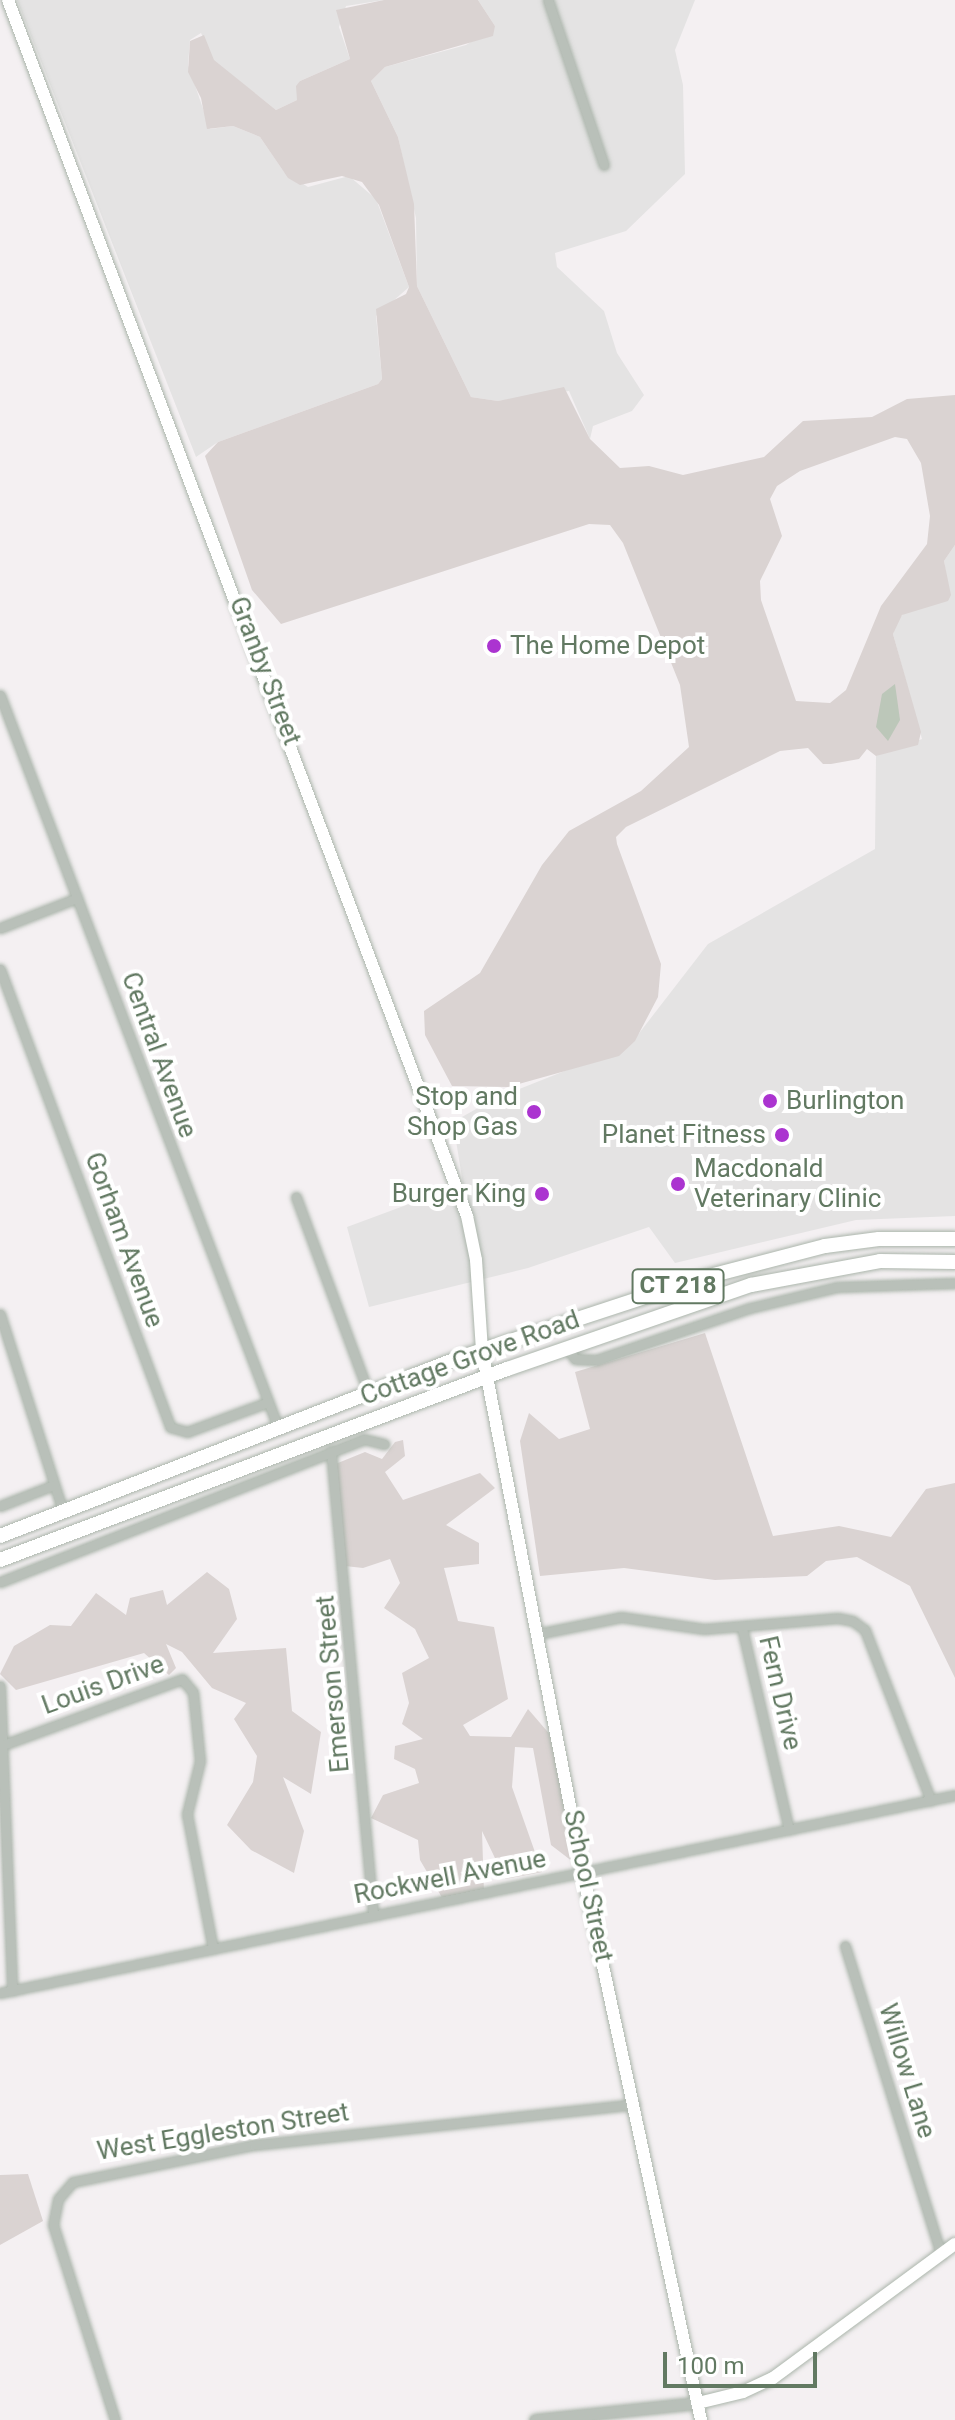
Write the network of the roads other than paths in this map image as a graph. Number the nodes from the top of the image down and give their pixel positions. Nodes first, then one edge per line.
1 (8, 0) edge
2 (548, 0) edge
3 (604, 165) dead end
4 (0, 695) edge
5 (77, 898) junction
6 (0, 928) edge
7 (0, 969) edge
8 (296, 1197) dead end
9 (879, 1239) junction
10 (955, 1239) edge
11 (880, 1261) junction
12 (955, 1262) edge
13 (955, 1283) edge
14 (698, 1303) junction
15 (0, 1314) edge
16 (705, 1323) junction
17 (568, 1349) junction
18 (482, 1351) junction
19 (487, 1376) junction
20 (369, 1394) junction
21 (268, 1402) junction
22 (279, 1430) junction
23 (384, 1444) dead end
24 (331, 1451) junction
25 (54, 1485) junction
26 (0, 1506) edge
27 (63, 1512) junction
28 (0, 1536) edge
29 (0, 1560) edge
30 (0, 1582) edge
31 (742, 1628) junction
32 (537, 1634) junction
33 (0, 1686) edge
34 (3, 1745) junction
35 (955, 1795) edge
36 (931, 1801) junction
37 (789, 1830) junction
38 (583, 1873) junction
39 (373, 1915) junction
40 (845, 1946) dead end
41 (213, 1949) junction
42 (12, 1991) junction
43 (0, 1993) edge
44 (635, 2104) junction
45 (955, 2244) edge
46 (941, 2255) junction
47 (698, 2403) junction
48 (115, 2420) edge
49 (535, 2420) edge
50 (701, 2420) edge

1 - 18 main road, Granby Street
2 - 3 street
4 - 5 street, Central Avenue
5 - 6 street
5 - 21 street, Central Avenue
7 - 21 street, Gorham Avenue
8 - 20 street
9 - 10 main road, Cottage Grove Road / CT 218
9 - 11 main road
9 - 18 main road, Cottage Grove Road / CT 218
11 - 12 main road, Cottage Grove Road / CT 218
11 - 14 main road, Cottage Grove Road / CT 218
13 - 16 street, Cottage Grove Road
14 - 16 street
14 - 17 main road, Cottage Grove Road / CT 218
15 - 25 street
16 - 17 street, Cottage Grove Road
17 - 19 main road, Cottage Grove Road / CT 218
18 - 19 main road, School Street
18 - 20 main road, Cottage Grove Road / CT 218
19 - 29 main road, Cottage Grove Road / CT 218
19 - 32 main road, School Street
20 - 22 main road, Cottage Grove Road / CT 218
21 - 22 street, Central Avenue
22 - 27 main road, Cottage Grove Road / CT 218
23 - 24 street, Cottage Grove Road
24 - 30 street, Cottage Grove Road
24 - 39 street, Emerson Street
25 - 26 street
25 - 27 street
27 - 28 main road, Cottage Grove Road / CT 218
31 - 32 street, Fern Drive
31 - 36 street
31 - 37 street, Fern Drive
32 - 38 main road, School Street
33 - 34 street
34 - 41 street, Louis Drive
34 - 42 street
35 - 36 street, Rockwell Avenue
36 - 37 street, Rockwell Avenue
37 - 38 street, Rockwell Avenue
38 - 39 street, Rockwell Avenue
38 - 44 main road, School Street
39 - 41 street, Rockwell Avenue
40 - 46 street, Willow Lane
41 - 42 street, Rockwell Avenue
42 - 43 street, Rockwell Avenue
44 - 47 main road, School Street
44 - 48 street, West Eggleston Street
45 - 46 main road
46 - 47 main road
47 - 49 street
47 - 50 main road, School Street

